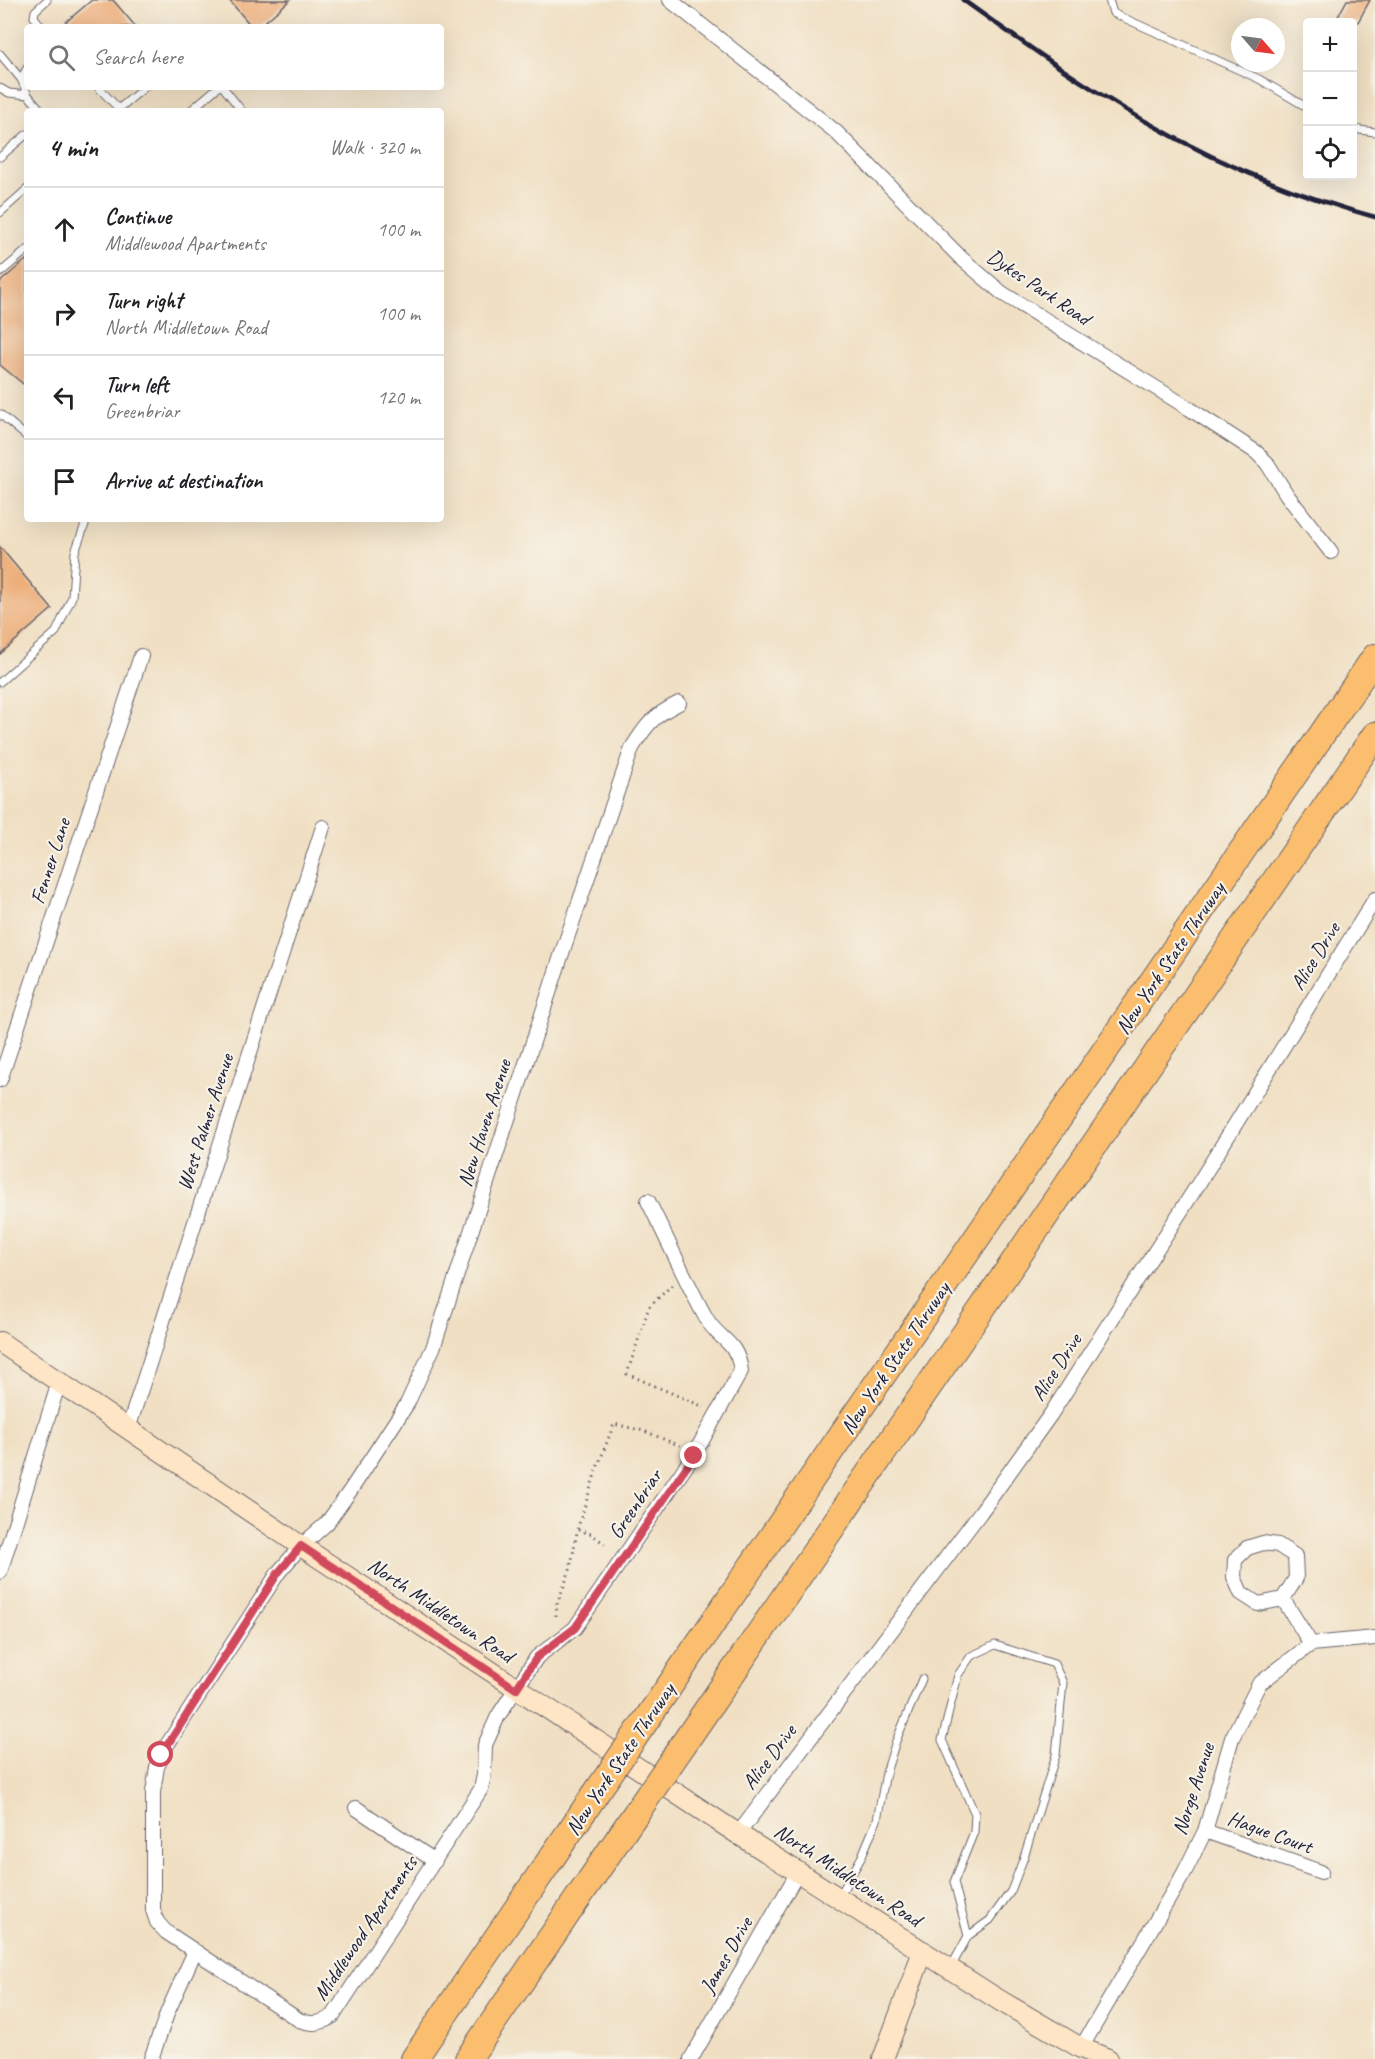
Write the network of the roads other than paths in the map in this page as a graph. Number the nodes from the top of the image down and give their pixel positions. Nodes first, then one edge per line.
1 (47, 0) edge
2 (670, 0) edge
3 (1109, 0) edge
4 (40, 24) edge
5 (0, 54) edge
6 (24, 74) edge
7 (21, 79) junction
8 (24, 86) edge
9 (0, 89) edge
10 (26, 90) edge
11 (100, 90) edge
12 (141, 90) edge
13 (214, 90) edge
14 (225, 90) edge
15 (28, 95) junction
16 (1303, 105) edge
17 (39, 108) edge
18 (115, 108) edge
19 (119, 108) edge
20 (194, 108) edge
21 (240, 108) edge
22 (1357, 130) edge
23 (1375, 132) edge
24 (24, 137) edge
25 (0, 157) edge
26 (24, 192) edge
27 (0, 213) edge
28 (24, 253) edge
29 (0, 273) edge
30 (0, 414) edge
31 (24, 434) edge
32 (86, 522) edge
33 (1331, 552) dead end
34 (141, 656) dead end
35 (1375, 657) edge
36 (0, 682) edge
37 (679, 703) dead end
38 (1375, 735) edge
39 (323, 827) dead end
40 (1375, 899) edge
41 (0, 1080) edge
42 (648, 1201) dead end
43 (0, 1341) edge
44 (59, 1382) junction
45 (128, 1429) junction
46 (301, 1546) junction
47 (0, 1572) edge
48 (1283, 1599) junction
49 (1375, 1638) edge
50 (1311, 1644) junction
51 (922, 1679) dead end
52 (516, 1689) junction
53 (356, 1808) dead end
54 (1205, 1831) junction
55 (738, 1834) junction
56 (435, 1861) junction
57 (798, 1872) junction
58 (1321, 1872) dead end
59 (838, 1898) junction
60 (968, 1935) junction
61 (922, 1951) junction
62 (195, 1952) junction
63 (950, 1969) junction
64 (1081, 2048) junction
65 (151, 2059) edge
66 (414, 2059) edge
67 (468, 2059) edge
68 (691, 2059) edge
69 (883, 2059) edge
70 (1107, 2059) edge

1 - 4 lane
2 - 33 street, Dykes Park Road
3 - 16 lane
5 - 7 lane
6 - 7 lane
7 - 8 lane
9 - 15 lane
10 - 15 lane
11 - 18 lane
12 - 19 lane
13 - 20 lane
14 - 21 lane
15 - 17 lane
22 - 23 lane
24 - 25 lane
26 - 27 lane
28 - 29 lane
30 - 31 lane
32 - 36 lane
34 - 41 street, Fenner Lane
35 - 66 highway, New York State Thruway, bridge
37 - 46 street, New Haven Avenue
38 - 67 highway, New York State Thruway, bridge
39 - 45 street, West Palmer Avenue
40 - 55 street, Alice Drive
42 - 52 street, Greenbriar
43 - 44 street, North Middletown Road
44 - 45 street, North Middletown Road
44 - 47 street
45 - 46 street, North Middletown Road
46 - 52 street, North Middletown Road
46 - 62 street, Middlewood Apartments
48 - 48 street
48 - 50 street
49 - 50 street
50 - 54 street, Norge Avenue
51 - 59 lane
52 - 55 street, North Middletown Road
52 - 56 street, Middlewood Apartments
53 - 56 street
54 - 58 street, Hague Court
54 - 64 street, Norge Avenue
55 - 57 street, North Middletown Road
56 - 62 street, Middlewood Apartments
57 - 59 street, North Middletown Road
57 - 68 street, James Drive
59 - 61 street, North Middletown Road
60 - 60 lane
60 - 63 lane
61 - 63 street, North Middletown Road
61 - 69 street
62 - 65 street
63 - 64 street, North Middletown Road
64 - 70 street, North Middletown Road

